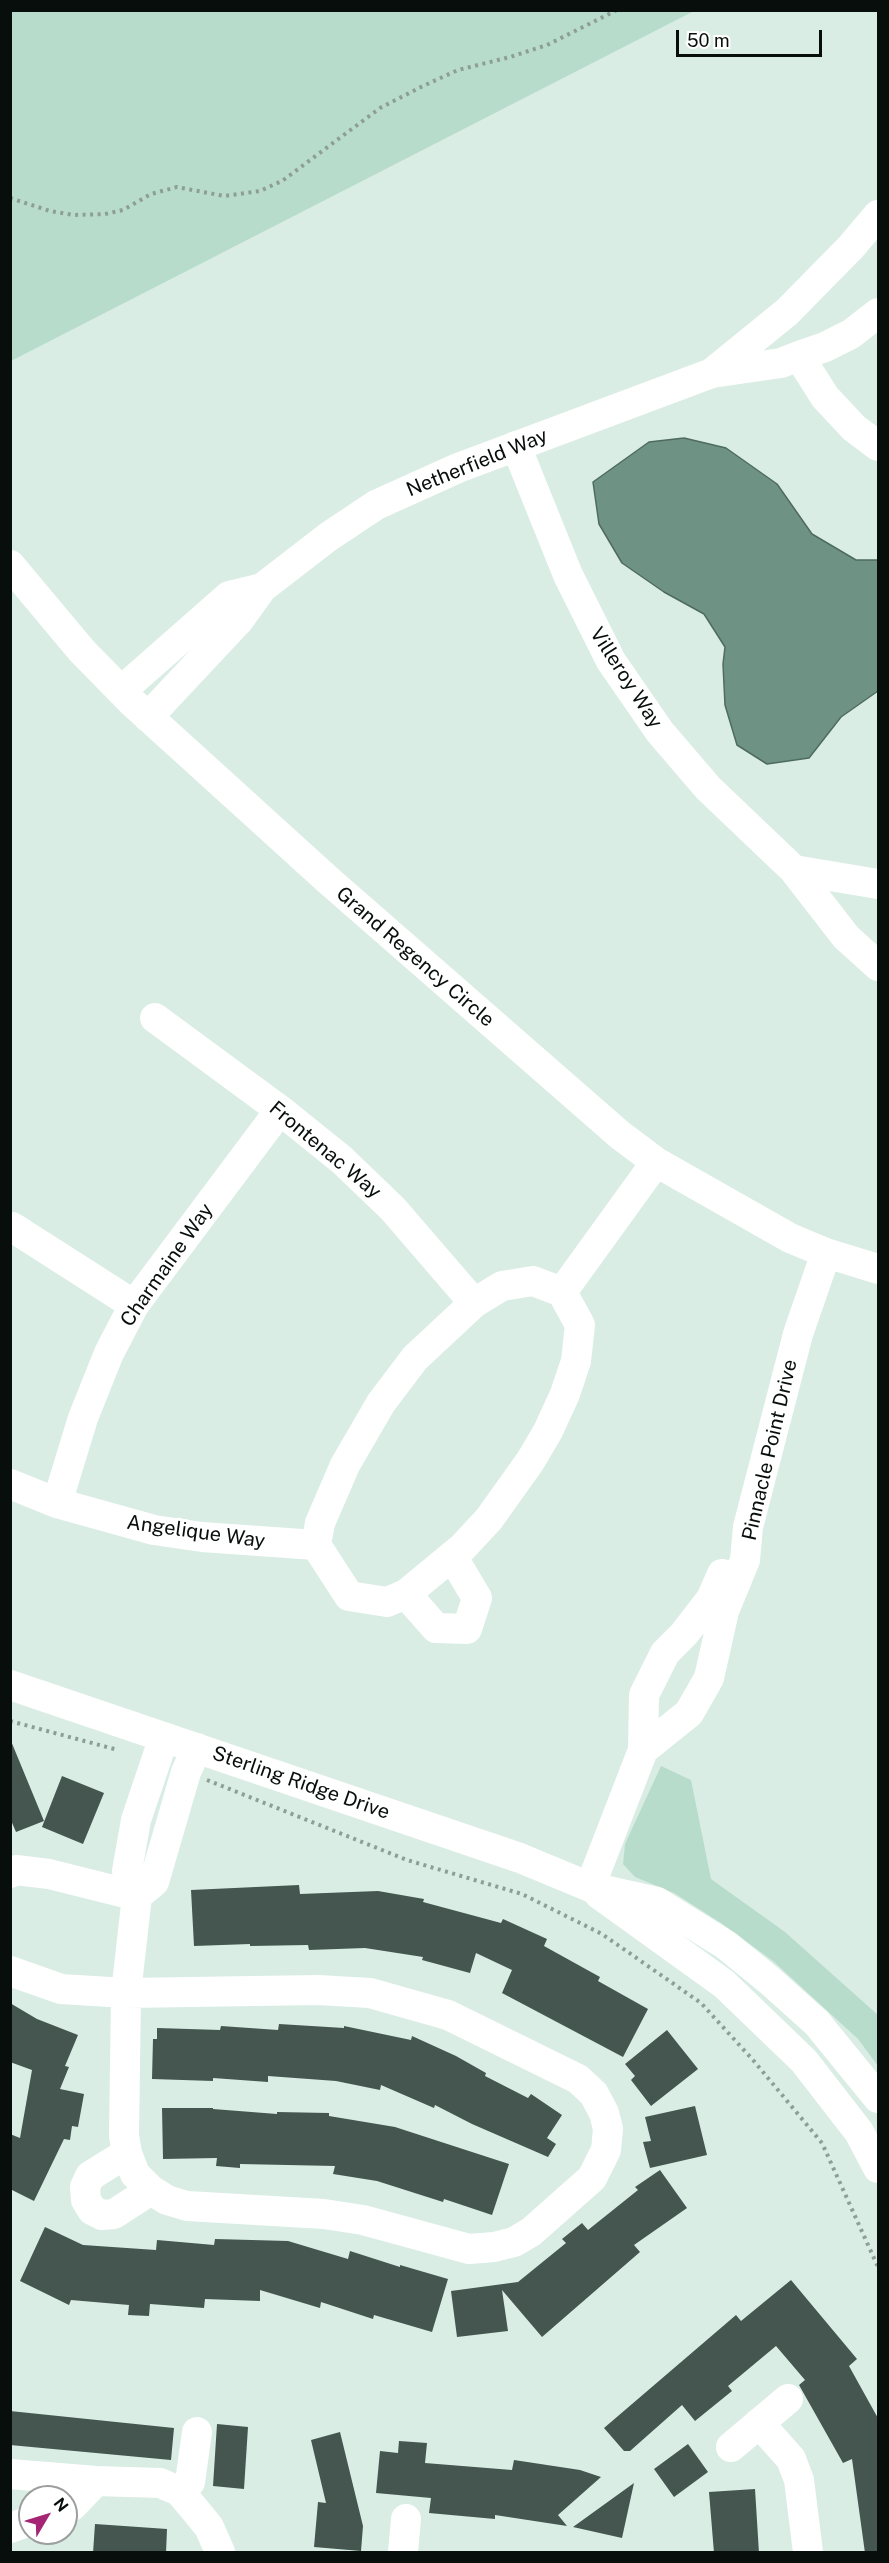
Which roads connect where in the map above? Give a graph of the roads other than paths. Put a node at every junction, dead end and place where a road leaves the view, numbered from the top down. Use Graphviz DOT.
graph roads {
  1 [pos="879,215"];
  2 [pos="879,313"];
  3 [pos="800,356"];
  4 [pos="712,373"];
  5 [pos="516,446"];
  6 [pos="879,446"];
  7 [pos="10,565"];
  8 [pos="262,588"];
  9 [pos="121,691"];
  10 [pos="148,717"];
  11 [pos="794,870"];
  12 [pos="879,884"];
  13 [pos="879,966"];
  14 [pos="155,1018"];
  15 [pos="280,1110"];
  16 [pos="656,1162"];
  17 [pos="12,1227"];
  18 [pos="826,1253"];
  19 [pos="879,1269"];
  20 [pos="562,1292"];
  21 [pos="474,1303"];
  22 [pos="134,1305"];
  23 [pos="10,1484"];
  24 [pos="57,1503"];
  25 [pos="748,1527"];
  26 [pos="316,1545"];
  27 [pos="452,1556"];
  28 [pos="406,1594"];
  29 [pos="684,1634"];
  30 [pos="714,1646"];
  31 [pos="10,1684"];
  32 [pos="160,1749"];
  33 [pos="643,1750"];
  34 [pos="191,1760"];
  35 [pos="10,1873"];
  36 [pos="590,1887"];
  37 [pos="137,1896"];
  38 [pos="10,1971"];
  39 [pos="126,1993"];
  40 [pos="879,2098"];
  41 [pos="879,2168"];
  42 [pos="788,2399"];
  43 [pos="759,2423"];
  44 [pos="197,2432"];
  45 [pos="731,2447"];
  46 [pos="10,2474"];
  47 [pos="96,2481"];
  48 [pos="179,2492"];
  49 [pos="78,2500"];
  50 [pos="406,2519"];
  51 [pos="220,2553"];
  52 [pos="403,2553"];
  53 [pos="808,2553"];
  1 -- 4 [label="street, Netherfield Way"];
  2 -- 3 [label="street, Netherfield Way"];
  3 -- 4 [label="street, Netherfield Way"];
  3 -- 6 [label="street"];
  4 -- 5 [label="street, Netherfield Way"];
  5 -- 8 [label="street, Netherfield Way"];
  5 -- 11 [label="street, Villeroy Way"];
  7 -- 9 [label="street, Grand Regency Circle"];
  8 -- 9 [label="street, Netherfield Way"];
  8 -- 10 [label="street, Netherfield Way"];
  9 -- 10 [label="street, Grand Regency Circle"];
  10 -- 16 [label="street, Grand Regency Circle"];
  11 -- 12 [label="street"];
  11 -- 13 [label="street, Villeroy Way"];
  14 -- 15 [label="street, Frontenac Way"];
  15 -- 21 [label="street, Frontenac Way"];
  15 -- 22 [label="street, Charmaine Way"];
  16 -- 18 [label="street, Grand Regency Circle"];
  16 -- 20 [label="street"];
  17 -- 22 [label="street"];
  18 -- 19 [label="street, Grand Regency Circle"];
  18 -- 25 [label="street, Pinnacle Point Drive"];
  20 -- 21 [label="street"];
  20 -- 27 [label="street"];
  21 -- 26 [label="street"];
  22 -- 24 [label="street, Charmaine Way"];
  23 -- 24 [label="street, Angelique Way"];
  24 -- 26 [label="street, Angelique Way"];
  25 -- 29 [label="street"];
  25 -- 30 [label="street, Pinnacle Point Drive"];
  26 -- 28 [label="street"];
  27 -- 28 [label="street"];
  27 -- 28 [label="street"];
  29 -- 30 [label="street"];
  29 -- 33 [label="street"];
  30 -- 33 [label="street, Pinnacle Point Drive"];
  31 -- 32 [label="street, Sterling Ridge Drive"];
  32 -- 34 [label="street, Sterling Ridge Drive"];
  32 -- 37 [label="street"];
  33 -- 36 [label="street"];
  34 -- 36 [label="street, Sterling Ridge Drive"];
  34 -- 37 [label="street"];
  35 -- 37 [label="street"];
  36 -- 40 [label="street, Sterling Ridge Drive"];
  36 -- 41 [label="street, Sterling Ridge Drive"];
  37 -- 39 [label="street"];
  38 -- 39 [label="street"];
  39 -- 39 [label="street"];
  42 -- 43 [label="street"];
  43 -- 45 [label="street"];
  43 -- 53 [label="street"];
  44 -- 48 [label="street"];
  46 -- 47 [label="street"];
  47 -- 48 [label="street"];
  47 -- 49 [label="street"];
  48 -- 51 [label="street"];
  50 -- 52 [label="street"];
}
